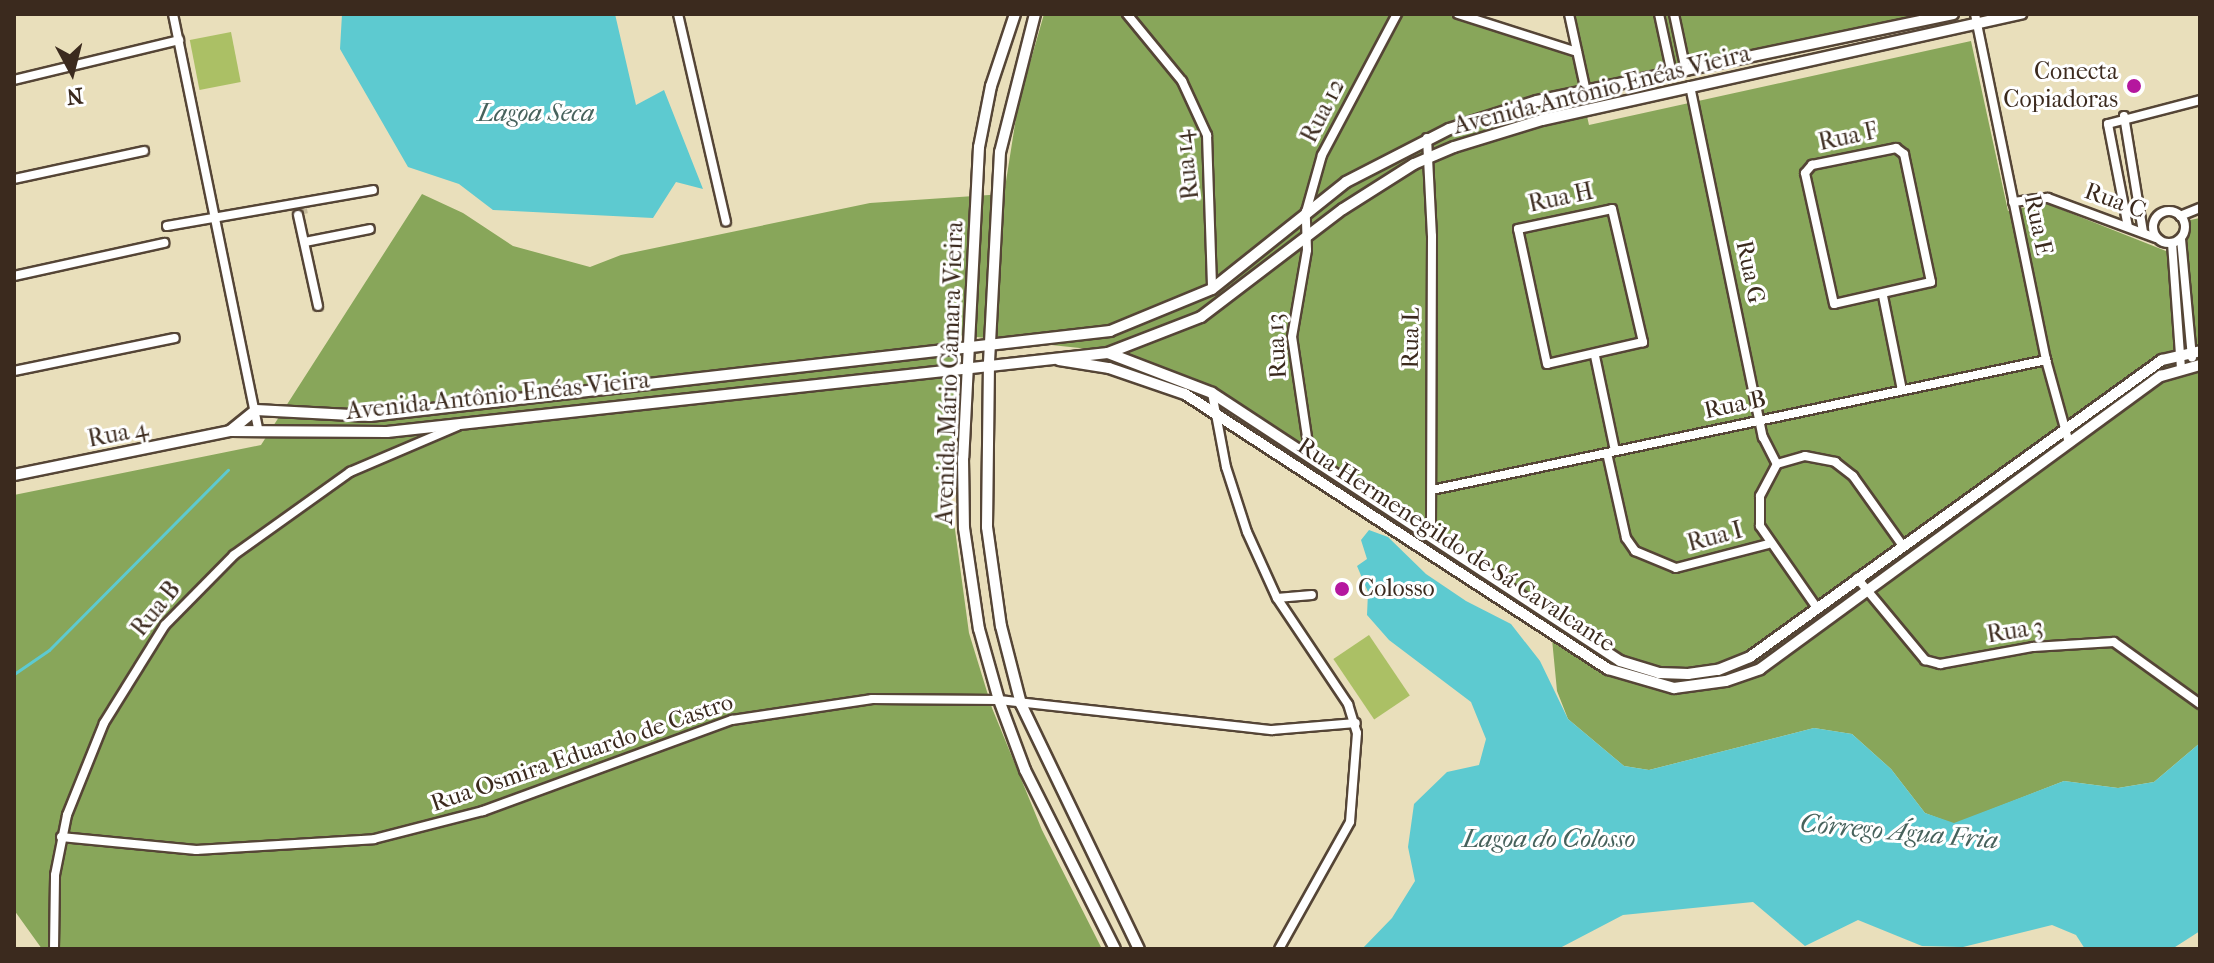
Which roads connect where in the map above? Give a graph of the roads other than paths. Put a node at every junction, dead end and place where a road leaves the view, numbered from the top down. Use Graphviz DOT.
graph roads {
  1 [pos="173,14"];
  2 [pos="678,14"];
  3 [pos="1015,14"];
  4 [pos="1035,14"];
  5 [pos="1127,14"];
  6 [pos="1397,14"];
  7 [pos="1458,14"];
  8 [pos="1569,14"];
  9 [pos="1659,14"];
  10 [pos="1674,14"];
  11 [pos="1953,14"];
  12 [pos="2021,14"];
  13 [pos="1976,19"];
  14 [pos="179,40"];
  15 [pos="1577,52"];
  16 [pos="1686,71"];
  17 [pos="1672,74"];
  18 [pos="14,80"];
  19 [pos="1690,86"];
  20 [pos="1586,92"];
  21 [pos="2200,100"];
  22 [pos="2124,116"];
  23 [pos="1427,138"];
  24 [pos="144,151"];
  25 [pos="1429,157"];
  26 [pos="14,179"];
  27 [pos="373,190"];
  28 [pos="2013,202"];
  29 [pos="2200,208"];
  30 [pos="300,211"];
  31 [pos="1306,212"];
  32 [pos="2139,212"];
  33 [pos="2158,216"];
  34 [pos="2180,216"];
  35 [pos="215,217"];
  36 [pos="726,222"];
  37 [pos="167,226"];
  38 [pos="2128,227"];
  39 [pos="370,229"];
  40 [pos="2143,232"];
  41 [pos="1307,233"];
  42 [pos="2156,238"];
  43 [pos="2176,241"];
  44 [pos="305,242"];
  45 [pos="164,243"];
  46 [pos="14,276"];
  47 [pos="1212,289"];
  48 [pos="1883,296"];
  49 [pos="318,306"];
  50 [pos="175,338"];
  51 [pos="990,342"];
  52 [pos="969,347"];
  53 [pos="2196,351"];
  54 [pos="1108,353"];
  55 [pos="2179,354"];
  56 [pos="1595,356"];
  57 [pos="1042,358"];
  58 [pos="2046,360"];
  59 [pos="989,363"];
  60 [pos="2196,365"];
  61 [pos="968,366"];
  62 [pos="2181,368"];
  63 [pos="14,371"];
  64 [pos="1902,390"];
  65 [pos="1212,393"];
  66 [pos="1212,408"];
  67 [pos="256,410"];
  68 [pos="1760,420"];
  69 [pos="462,424"];
  70 [pos="258,429"];
  71 [pos="230,431"];
  72 [pos="2062,432"];
  73 [pos="2069,443"];
  74 [pos="1611,452"];
  75 [pos="1310,457"];
  76 [pos="1777,464"];
  77 [pos="14,475"];
  78 [pos="1432,490"];
  79 [pos="1431,537"];
  80 [pos="1768,544"];
  81 [pos="1903,546"];
  82 [pos="1857,578"];
  83 [pos="1867,592"];
  84 [pos="1312,595"];
  85 [pos="1277,598"];
  86 [pos="1817,608"];
  87 [pos="999,700"];
  88 [pos="1021,704"];
  89 [pos="2200,704"];
  90 [pos="1356,723"];
  91 [pos="61,837"];
  92 [pos="54,949"];
  93 [pos="1115,949"];
  94 [pos="1139,949"];
  95 [pos="1279,949"];
  1 -- 14 [label="street"];
  2 -- 36 [label="street"];
  3 -- 52 [label="street, Avenida Mário Câmara Vieira"];
  4 -- 51 [label="street, Avenida Mário Câmara Vieira"];
  5 -- 47 [label="street, Rua 14"];
  6 -- 31 [label="street, Rua 12"];
  7 -- 15 [label="street"];
  8 -- 15 [label="street"];
  9 -- 17 [label="street"];
  10 -- 16 [label="street"];
  11 -- 16 [label="street, Avenida Antônio Enéas Vieira"];
  12 -- 13 [label="street, Avenida Antônio Enéas Vieira"];
  13 -- 19 [label="street, Avenida Antônio Enéas Vieira"];
  13 -- 28 [label="street, Rua E"];
  14 -- 18 [label="street"];
  14 -- 35 [label="street"];
  15 -- 20 [label="street"];
  16 -- 17 [label="street, Avenida Antônio Enéas Vieira"];
  17 -- 20 [label="street, Avenida Antônio Enéas Vieira"];
  19 -- 25 [label="street, Avenida Antônio Enéas Vieira"];
  19 -- 68 [label="street, Rua G"];
  20 -- 23 [label="street, Avenida Antônio Enéas Vieira"];
  21 -- 22 [label="street"];
  22 -- 32 [label="street"];
  22 -- 38 [label="street"];
  23 -- 25 [label="street, Rua L"];
  23 -- 31 [label="street, Avenida Antônio Enéas Vieira"];
  24 -- 26 [label="street"];
  25 -- 41 [label="street, Avenida Antônio Enéas Vieira"];
  25 -- 78 [label="street, Rua L"];
  27 -- 30 [label="street"];
  28 -- 38 [label="street, Rua C"];
  28 -- 58 [label="street, Rua E"];
  29 -- 34 [label="street"];
  30 -- 35 [label="street"];
  30 -- 44 [label="street"];
  31 -- 41 [label="street, Rua 12"];
  31 -- 47 [label="street, Avenida Antônio Enéas Vieira"];
  32 -- 33 [label="street"];
  32 -- 40 [label="street"];
  33 -- 34 [label="street"];
  33 -- 42 [label="street"];
  34 -- 43 [label="street"];
  35 -- 37 [label="street"];
  35 -- 67 [label="street"];
  38 -- 40 [label="street, Rua C"];
  39 -- 44 [label="street"];
  40 -- 42 [label="street, Rua C"];
  41 -- 54 [label="street, Avenida Antônio Enéas Vieira"];
  41 -- 75 [label="street, Rua 13"];
  42 -- 43 [label="street"];
  43 -- 53 [label="street"];
  43 -- 55 [label="street"];
  44 -- 49 [label="street"];
  45 -- 46 [label="street"];
  47 -- 51 [label="street, Avenida Antônio Enéas Vieira"];
  48 -- 48 [label="street, Rua F"];
  48 -- 64 [label="street"];
  50 -- 63 [label="street"];
  51 -- 52 [label="street, Avenida Antônio Enéas Vieira"];
  51 -- 59 [label="street, Avenida Mário Câmara Vieira"];
  52 -- 61 [label="street, Avenida Mário Câmara Vieira"];
  52 -- 67 [label="street, Avenida Antônio Enéas Vieira"];
  53 -- 55 [label="street, Rua Hermenegildo de Sá Cavalcante"];
  53 -- 60 [label="street"];
  54 -- 57 [label="street, Avenida Antônio Enéas Vieira"];
  54 -- 65 [label="street, Rua Hermenegildo de Sá Cavalcante"];
  55 -- 62 [label="street"];
  55 -- 72 [label="street, Rua Hermenegildo de Sá Cavalcante"];
  56 -- 56 [label="street, Rua H"];
  56 -- 74 [label="street"];
  57 -- 59 [label="street, Avenida Antônio Enéas Vieira"];
  57 -- 66 [label="street, Rua Hermenegildo de Sá Cavalcante"];
  58 -- 64 [label="street, Rua B"];
  58 -- 72 [label="street, Rua E"];
  59 -- 61 [label="street, Avenida Antônio Enéas Vieira"];
  59 -- 88 [label="street, Avenida Mário Câmara Vieira"];
  60 -- 62 [label="street, Rua Hermenegildo de Sá Cavalcante"];
  61 -- 69 [label="street, Avenida Antônio Enéas Vieira"];
  61 -- 87 [label="street, Avenida Mário Câmara Vieira"];
  62 -- 73 [label="street, Rua Hermenegildo de Sá Cavalcante"];
  64 -- 68 [label="street, Rua B"];
  65 -- 66 [label="street"];
  65 -- 75 [label="street, Rua Hermenegildo de Sá Cavalcante"];
  66 -- 83 [label="street, Rua Hermenegildo de Sá Cavalcante"];
  66 -- 85 [label="street"];
  67 -- 70 [label="street"];
  67 -- 71 [label="street"];
  68 -- 74 [label="street, Rua B"];
  68 -- 76 [label="street, Rua G"];
  69 -- 70 [label="street, Avenida Antônio Enéas Vieira"];
  69 -- 91 [label="street, Rua B"];
  70 -- 71 [label="street, Avenida Antônio Enéas Vieira"];
  71 -- 77 [label="street, Rua 4"];
  72 -- 73 [label="street, Rua E"];
  72 -- 81 [label="street, Rua Hermenegildo de Sá Cavalcante"];
  73 -- 83 [label="street, Rua Hermenegildo de Sá Cavalcante"];
  74 -- 78 [label="street, Rua B"];
  74 -- 80 [label="street, Rua I"];
  75 -- 79 [label="street, Rua Hermenegildo de Sá Cavalcante"];
  76 -- 80 [label="street"];
  76 -- 81 [label="street"];
  78 -- 79 [label="street, Rua L"];
  79 -- 86 [label="street, Rua Hermenegildo de Sá Cavalcante"];
  80 -- 86 [label="street"];
  81 -- 82 [label="street, Rua Hermenegildo de Sá Cavalcante"];
  82 -- 83 [label="street, Rua 3"];
  82 -- 86 [label="street, Rua Hermenegildo de Sá Cavalcante"];
  83 -- 89 [label="street, Rua 3"];
  84 -- 85 [label="street"];
  85 -- 90 [label="street"];
  87 -- 88 [label="street, Rua Osmira Eduardo de Castro"];
  87 -- 91 [label="street, Rua Osmira Eduardo de Castro"];
  87 -- 93 [label="street, Avenida Mário Câmara Vieira"];
  88 -- 90 [label="street, Rua Osmira Eduardo de Castro"];
  88 -- 94 [label="street, Avenida Mário Câmara Vieira"];
  90 -- 95 [label="street"];
  91 -- 92 [label="street, Rua B"];
}
